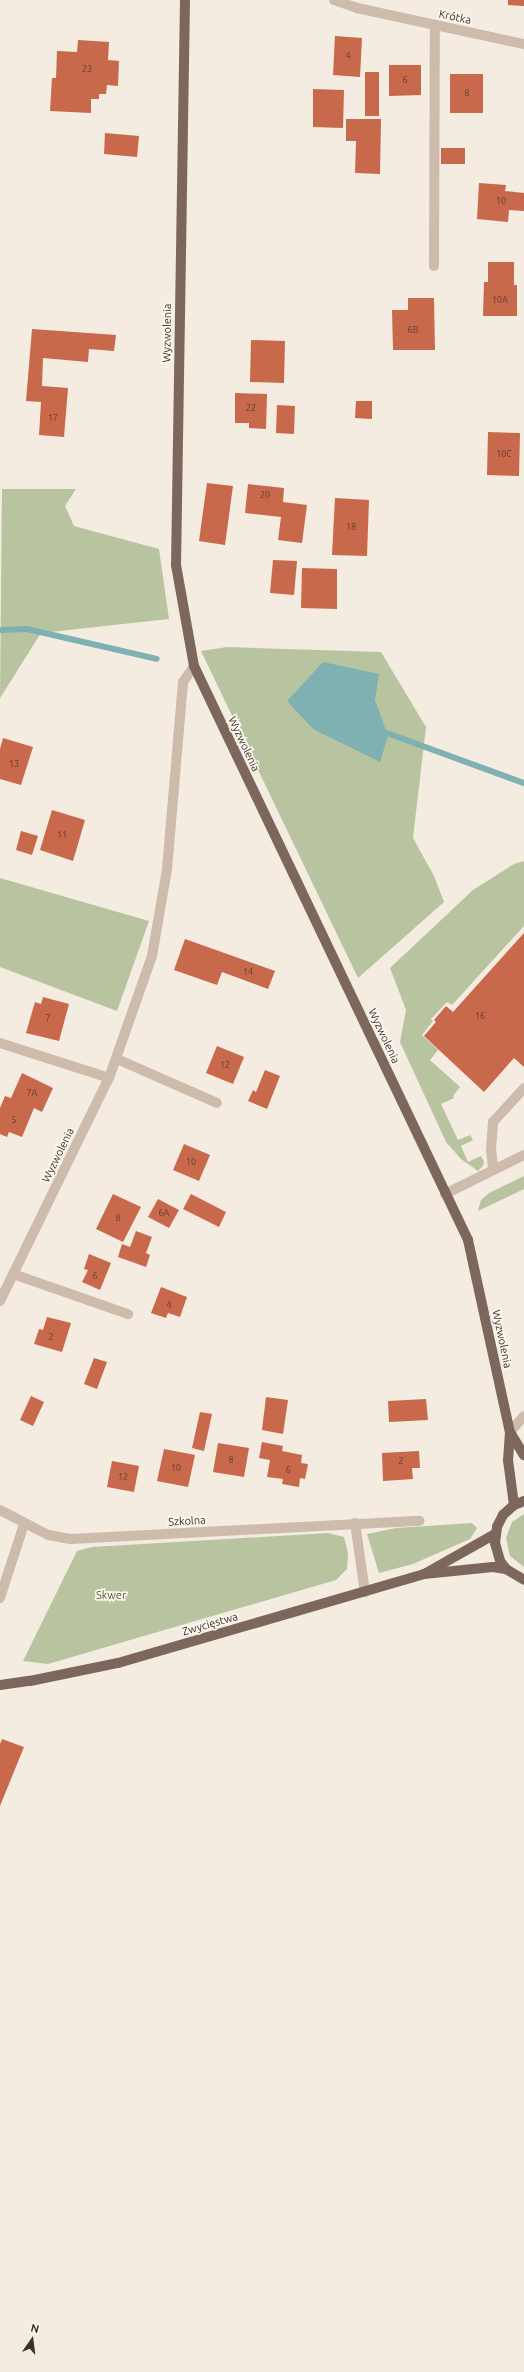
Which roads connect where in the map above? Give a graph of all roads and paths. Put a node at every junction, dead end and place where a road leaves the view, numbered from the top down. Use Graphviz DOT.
graph roads {
  1 [pos="185,0"];
  2 [pos="334,0"];
  3 [pos="435,25"];
  4 [pos="524,44"];
  5 [pos="434,266"];
  6 [pos="194,666"];
  7 [pos="0,1043"];
  8 [pos="117,1059"];
  9 [pos="109,1078"];
  10 [pos="524,1088"];
  11 [pos="217,1103"];
  12 [pos="524,1155"];
  13 [pos="493,1168"];
  14 [pos="445,1194"];
  15 [pos="13,1274"];
  16 [pos="0,1301"];
  17 [pos="128,1314"];
  18 [pos="524,1416"];
  19 [pos="510,1432"];
  20 [pos="524,1455"];
  21 [pos="524,1501"];
  22 [pos="514,1505"];
  23 [pos="0,1510"];
  24 [pos="420,1521"];
  25 [pos="24,1524"];
  26 [pos="355,1524"];
  27 [pos="495,1534"];
  28 [pos="506,1569"];
  29 [pos="424,1574"];
  30 [pos="524,1580"];
  31 [pos="365,1592"];
  32 [pos="0,1598"];
  33 [pos="0,1685"];
  1 -- 6 [label="main road, Wyzwolenia"];
  2 -- 3 [label="street, Krótka"];
  3 -- 4 [label="street, Krótka"];
  3 -- 5 [label="street"];
  6 -- 8 [label="street, Wyzwolenia"];
  6 -- 14 [label="main road, Wyzwolenia"];
  7 -- 9 [label="street"];
  8 -- 9 [label="street, Wyzwolenia"];
  8 -- 11 [label="street"];
  9 -- 15 [label="street, Wyzwolenia"];
  10 -- 13 [label="street"];
  12 -- 13 [label="street"];
  13 -- 14 [label="street"];
  14 -- 19 [label="main road, Wyzwolenia"];
  15 -- 16 [label="street, Wyzwolenia"];
  15 -- 17 [label="street"];
  18 -- 19 [label="street"];
  19 -- 20 [label="main road, Wyzwolenia"];
  19 -- 22 [label="main road, Wyzwolenia"];
  21 -- 22 [label="main road"];
  22 -- 27 [label="main road"];
  23 -- 25 [label="street"];
  24 -- 26 [label="street, Szkolna"];
  25 -- 26 [label="street, Szkolna"];
  25 -- 32 [label="street"];
  26 -- 31 [label="street"];
  27 -- 28 [label="main road"];
  27 -- 29 [label="main road, Zwycięstwa"];
  28 -- 29 [label="main road, Zwycięstwa"];
  28 -- 30 [label="main road"];
  29 -- 31 [label="main road, Zwycięstwa"];
  31 -- 33 [label="main road, Zwycięstwa"];
}
